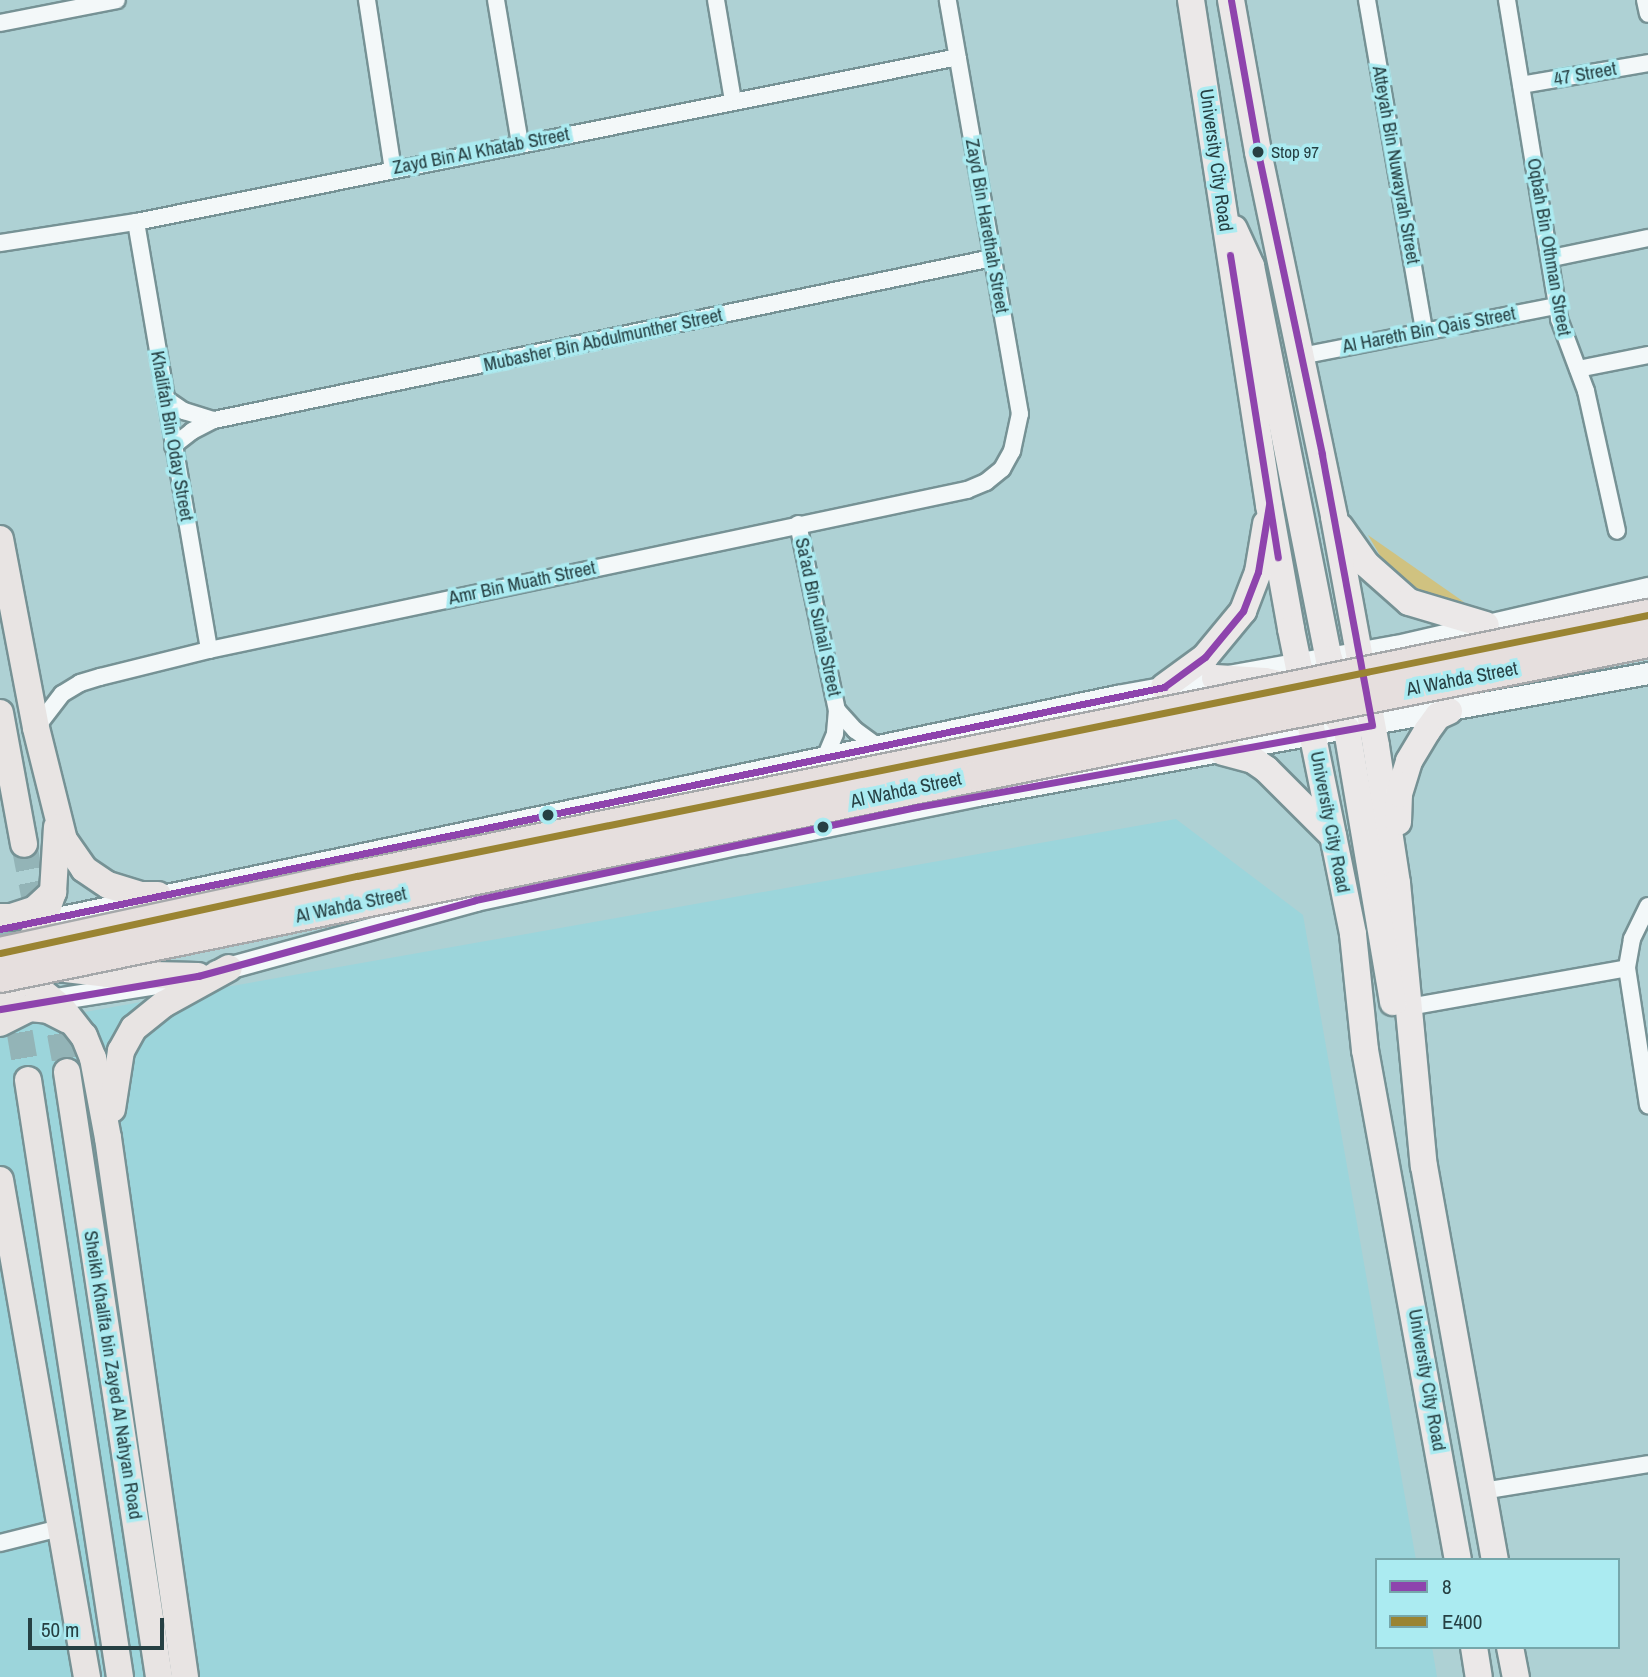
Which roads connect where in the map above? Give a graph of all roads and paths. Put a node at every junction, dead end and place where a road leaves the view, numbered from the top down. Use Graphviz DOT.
graph roads {
  1 [pos="117,0"];
  2 [pos="368,0"];
  3 [pos="496,0"];
  4 [pos="716,0"];
  5 [pos="948,0"];
  6 [pos="1191,0"];
  7 [pos="1231,0"];
  8 [pos="1367,0"];
  9 [pos="1507,0"];
  10 [pos="1645,0"];
  11 [pos="1648,14"];
  12 [pos="0,23"];
  13 [pos="958,57"];
  14 [pos="1648,63"];
  15 [pos="1521,85"];
  16 [pos="733,101"];
  17 [pos="520,143"];
  18 [pos="393,169"];
  19 [pos="1223,213"];
  20 [pos="136,222"];
  21 [pos="1648,238"];
  22 [pos="1,244"];
  23 [pos="992,258"];
  24 [pos="1552,258"];
  25 [pos="1557,306"];
  26 [pos="1424,331"];
  27 [pos="1648,355"];
  28 [pos="1301,356"];
  29 [pos="1578,369"];
  30 [pos="166,399"];
  31 [pos="214,420"];
  32 [pos="173,446"];
  33 [pos="1012,450"];
  34 [pos="1269,505"];
  35 [pos="1334,517"];
  36 [pos="798,524"];
  37 [pos="1617,531"];
  38 [pos="0,539"];
  39 [pos="1648,588"];
  40 [pos="1648,615"];
  41 [pos="1486,625"];
  42 [pos="1648,642"];
  43 [pos="209,650"];
  44 [pos="1359,653"];
  45 [pos="1329,659"];
  46 [pos="1648,673"];
  47 [pos="1301,677"];
  48 [pos="1215,678"];
  49 [pos="1164,687"];
  50 [pos="837,710"];
  51 [pos="1448,711"];
  52 [pos="0,713"];
  53 [pos="1360,727"];
  54 [pos="36,729"];
  55 [pos="1313,736"];
  56 [pos="877,746"];
  57 [pos="1223,752"];
  58 [pos="825,757"];
  59 [pos="56,818"];
  60 [pos="1333,836"];
  61 [pos="24,845"];
  62 [pos="1397,883"];
  63 [pos="53,892"];
  64 [pos="158,895"];
  65 [pos="1648,906"];
  66 [pos="0,917"];
  67 [pos="43,921"];
  68 [pos="0,929"];
  69 [pos="0,939"];
  70 [pos="12,966"];
  71 [pos="229,968"];
  72 [pos="1627,968"];
  73 [pos="198,976"];
  74 [pos="53,999"];
  75 [pos="1409,1007"];
  76 [pos="0,1008"];
  77 [pos="0,1023"];
  78 [pos="73,1023"];
  79 [pos="1413,1056"];
  80 [pos="68,1072"];
  81 [pos="28,1080"];
  82 [pos="1648,1105"];
  83 [pos="108,1138"];
  84 [pos="0,1180"];
  85 [pos="1648,1464"];
  86 [pos="1482,1491"];
  87 [pos="60,1528"];
  88 [pos="164,1542"];
  89 [pos="0,1543"];
  90 [pos="1458,1558"];
  91 [pos="1494,1558"];
  92 [pos="1474,1649"];
  93 [pos="1510,1649"];
  94 [pos="86,1676"];
  95 [pos="120,1677"];
  96 [pos="159,1677"];
  97 [pos="185,1677"];
  98 [pos="198,1677"];
  99 [pos="1479,1677"];
  100 [pos="1516,1677"];
  1 -- 12 [label="street"];
  2 -- 18 [label="street"];
  3 -- 17 [label="street"];
  4 -- 16 [label="street"];
  5 -- 13 [label="street, Zayd Bin Harethah Street"];
  6 -- 19 [label="main road, University City Road"];
  7 -- 28 [label="main road, University City Road"];
  8 -- 26 [label="street, Atteyah Bin Nuwayrah Street"];
  9 -- 15 [label="street, Oqbah Bin Othman Street"];
  10 -- 11 [label="street"];
  13 -- 16 [label="street, Zayd Bin Al Khatab Street"];
  13 -- 23 [label="street, Zayd Bin Harethah Street"];
  14 -- 15 [label="street, 47 Street"];
  15 -- 24 [label="street, Oqbah Bin Othman Street"];
  16 -- 17 [label="street, Zayd Bin Al Khatab Street"];
  17 -- 18 [label="street, Zayd Bin Al Khatab Street"];
  18 -- 20 [label="street, Zayd Bin Al Khatab Street"];
  19 -- 34 [label="main road, University City Road"];
  19 -- 45 [label="main road"];
  20 -- 22 [label="street, Zayd Bin Al Khatab Street"];
  20 -- 30 [label="street, Khalifah Bin Oday Street"];
  21 -- 24 [label="street"];
  23 -- 31 [label="street, Mubasher Bin Abdulmunther Street"];
  23 -- 33 [label="street, Zayd Bin Harethah Street"];
  24 -- 25 [label="street, Oqbah Bin Othman Street"];
  25 -- 26 [label="street, Al Hareth Bin Qais Street"];
  25 -- 29 [label="street, Oqbah Bin Othman Street"];
  26 -- 28 [label="street, Al Hareth Bin Qais Street"];
  27 -- 29 [label="street"];
  28 -- 35 [label="main road, University City Road"];
  29 -- 37 [label="street, Oqbah Bin Othman Street"];
  30 -- 31 [label="street"];
  30 -- 32 [label="street, Khalifah Bin Oday Street"];
  31 -- 32 [label="street, Mubasher Bin Abdulmunther Street"];
  32 -- 43 [label="street, Khalifah Bin Oday Street"];
  33 -- 36 [label="street, Amr Bin Muath Street"];
  34 -- 47 [label="main road, University City Road"];
  34 -- 49 [label="main road"];
  35 -- 41 [label="main road"];
  35 -- 44 [label="main road, University City Road"];
  36 -- 43 [label="street, Amr Bin Muath Street"];
  36 -- 50 [label="street, Sa'ad Bin Suhail Street"];
  38 -- 54 [label="highway"];
  39 -- 41 [label="street"];
  40 -- 70 [label="highway, Al Wahda Street, bridge"];
  41 -- 44 [label="street"];
  42 -- 70 [label="highway, Al Wahda Street, bridge"];
  43 -- 54 [label="street, Amr Bin Muath Street"];
  44 -- 45 [label="street"];
  44 -- 53 [label="main road, University City Road"];
  45 -- 47 [label="street"];
  45 -- 53 [label="main road"];
  46 -- 51 [label="street"];
  47 -- 48 [label="main road"];
  47 -- 53 [label="main road"];
  47 -- 55 [label="main road, University City Road"];
  48 -- 49 [label="street"];
  49 -- 56 [label="street"];
  50 -- 56 [label="street, Sa'ad Bin Suhail Street"];
  50 -- 58 [label="street, Sa'ad Bin Suhail Street"];
  51 -- 53 [label="street"];
  51 -- 62 [label="main road"];
  52 -- 61 [label="highway"];
  53 -- 55 [label="street"];
  53 -- 62 [label="main road, University City Road"];
  53 -- 79 [label="main road"];
  54 -- 59 [label="highway"];
  55 -- 57 [label="street"];
  55 -- 60 [label="main road, University City Road"];
  56 -- 58 [label="street"];
  57 -- 60 [label="main road"];
  57 -- 71 [label="street"];
  58 -- 64 [label="street"];
  59 -- 63 [label="highway"];
  59 -- 64 [label="highway"];
  60 -- 90 [label="main road, University City Road"];
  62 -- 75 [label="main road, University City Road"];
  63 -- 66 [label="highway"];
  63 -- 67 [label="highway"];
  64 -- 67 [label="street"];
  64 -- 70 [label="highway"];
  65 -- 72 [label="street"];
  67 -- 68 [label="street"];
  67 -- 70 [label="highway"];
  69 -- 70 [label="highway"];
  70 -- 73 [label="highway"];
  70 -- 74 [label="highway"];
  70 -- 76 [label="highway"];
  71 -- 73 [label="street"];
  71 -- 83 [label="highway"];
  72 -- 75 [label="street"];
  72 -- 82 [label="street"];
  73 -- 74 [label="street"];
  74 -- 76 [label="street"];
  74 -- 78 [label="highway"];
  75 -- 79 [label="main road, University City Road"];
  77 -- 78 [label="highway"];
  78 -- 83 [label="highway"];
  79 -- 86 [label="main road, University City Road"];
  80 -- 96 [label="highway, Sheikh Khalifa bin Zayed Al Nahyan Road"];
  81 -- 95 [label="highway, Sheikh Khalifa bin Zayed Al Nahyan Road"];
  83 -- 88 [label="highway"];
  84 -- 87 [label="highway"];
  85 -- 86 [label="street"];
  86 -- 91 [label="main road, University City Road"];
  87 -- 89 [label="street"];
  87 -- 94 [label="highway"];
  88 -- 97 [label="highway"];
  88 -- 98 [label="street"];
  92 -- 99 [label="main road"];
  93 -- 100 [label="main road"];
}
